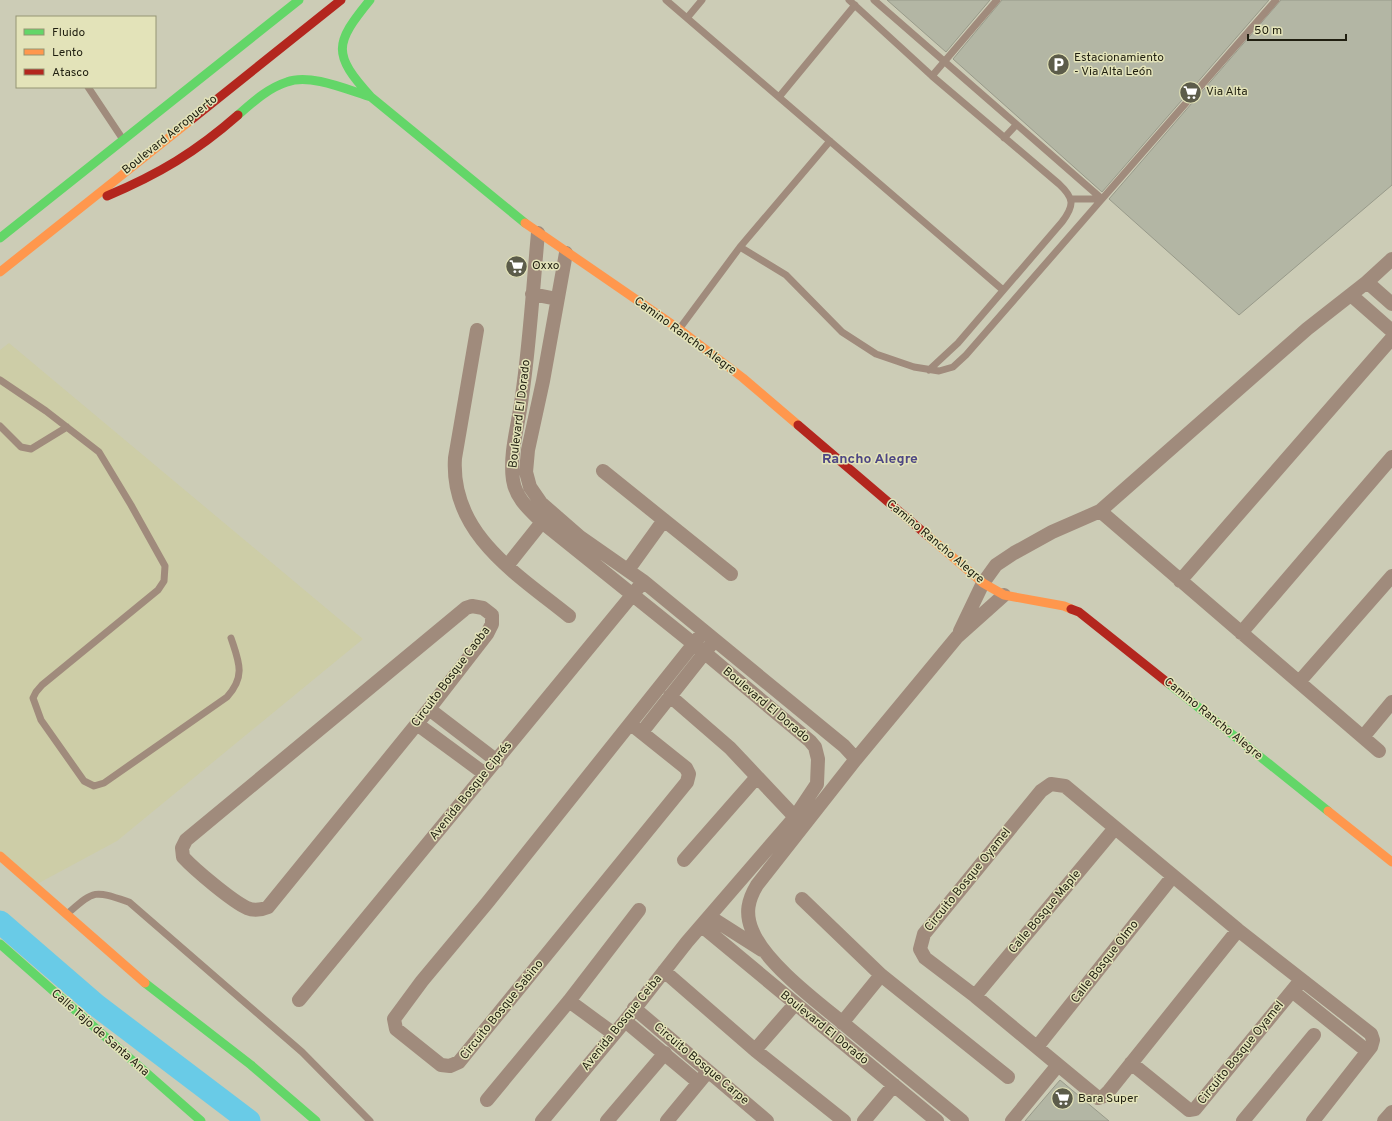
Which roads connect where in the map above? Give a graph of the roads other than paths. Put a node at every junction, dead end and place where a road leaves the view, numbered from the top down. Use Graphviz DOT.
graph roads {
  1 [pos="299,0"];
  2 [pos="341,0"];
  3 [pos="370,0"];
  4 [pos="666,0"];
  5 [pos="702,0"];
  6 [pos="849,0"];
  7 [pos="874,0"];
  8 [pos="997,0"];
  9 [pos="1276,0"];
  10 [pos="855,5"];
  11 [pos="687,18"];
  12 [pos="944,62"];
  13 [pos="932,76"];
  14 [pos="89,88"];
  15 [pos="779,97"];
  16 [pos="370,98"];
  17 [pos="1016,125"];
  18 [pos="1004,138"];
  19 [pos="123,140"];
  20 [pos="830,141"];
  21 [pos="1071,199"];
  22 [pos="1102,199"];
  23 [pos="80,207"];
  24 [pos="538,233"];
  25 [pos="0,238"];
  26 [pos="740,247"];
  27 [pos="566,253"];
  28 [pos="1392,260"];
  29 [pos="0,272"];
  30 [pos="1367,282"];
  31 [pos="1003,290"];
  32 [pos="532,294"];
  33 [pos="1351,295"];
  34 [pos="557,299"];
  35 [pos="1392,304"];
  36 [pos="679,329"];
  37 [pos="478,330"];
  38 [pos="1392,331"];
  39 [pos="1392,338"];
  40 [pos="928,370"];
  41 [pos="524,378"];
  42 [pos="0,380"];
  43 [pos="543,382"];
  44 [pos="0,426"];
  45 [pos="67,427"];
  46 [pos="1392,457"];
  47 [pos="603,471"];
  48 [pos="1100,511"];
  49 [pos="664,520"];
  50 [pos="542,522"];
  51 [pos="507,566"];
  52 [pos="628,570"];
  53 [pos="731,574"];
  54 [pos="1392,576"];
  55 [pos="1180,580"];
  56 [pos="643,581"];
  57 [pos="983,583"];
  58 [pos="633,595"];
  59 [pos="1004,595"];
  60 [pos="569,616"];
  61 [pos="704,631"];
  62 [pos="1241,633"];
  63 [pos="957,637"];
  64 [pos="232,638"];
  65 [pos="715,639"];
  66 [pos="699,649"];
  67 [pos="1299,682"];
  68 [pos="670,696"];
  69 [pos="1392,702"];
  70 [pos="429,709"];
  71 [pos="417,724"];
  72 [pos="637,728"];
  73 [pos="1363,737"];
  74 [pos="1379,751"];
  75 [pos="856,759"];
  76 [pos="496,761"];
  77 [pos="485,774"];
  78 [pos="756,778"];
  79 [pos="795,817"];
  80 [pos="1115,828"];
  81 [pos="0,856"];
  82 [pos="684,860"];
  83 [pos="1392,861"];
  84 [pos="1173,876"];
  85 [pos="802,899"];
  86 [pos="639,910"];
  87 [pos="67,914"];
  88 [pos="706,922"];
  89 [pos="1238,930"];
  90 [pos="0,944"];
  91 [pos="766,952"];
  92 [pos="664,971"];
  93 [pos="881,975"];
  94 [pos="1301,980"];
  95 [pos="1292,991"];
  96 [pos="975,996"];
  97 [pos="299,1000"];
  98 [pos="569,1001"];
  99 [pos="795,1004"];
  100 [pos="634,1008"];
  101 [pos="625,1021"];
  102 [pos="842,1023"];
  103 [pos="614,1034"];
  104 [pos="1314,1035"];
  105 [pos="1037,1047"];
  106 [pos="755,1050"];
  107 [pos="1368,1051"];
  108 [pos="665,1053"];
  109 [pos="1131,1063"];
  110 [pos="1058,1065"];
  111 [pos="710,1071"];
  112 [pos="1008,1077"];
  113 [pos="698,1082"];
  114 [pos="894,1085"];
  115 [pos="487,1100"];
  116 [pos="1392,1112"];
  117 [pos="201,1121"];
  118 [pos="316,1121"];
  119 [pos="370,1121"];
  120 [pos="542,1121"];
  121 [pos="607,1121"];
  122 [pos="668,1121"];
  123 [pos="767,1121"];
  124 [pos="844,1121"];
  125 [pos="864,1121"];
  126 [pos="937,1121"];
  127 [pos="962,1121"];
  128 [pos="1012,1121"];
  129 [pos="1243,1121"];
  130 [pos="1313,1121"];
  131 [pos="1384,1121"];
  1 -- 19 [label="main road, Boulevard Aeropuerto"];
  2 -- 23 [label="main road, Boulevard Aeropuerto"];
  3 -- 16 [label="main road"];
  4 -- 11 [label="lane"];
  5 -- 11 [label="lane"];
  6 -- 10 [label="lane"];
  7 -- 12 [label="lane"];
  8 -- 12 [label="lane"];
  9 -- 22 [label="lane"];
  10 -- 13 [label="lane"];
  10 -- 15 [label="lane"];
  11 -- 15 [label="lane"];
  12 -- 13 [label="lane"];
  12 -- 17 [label="lane"];
  13 -- 18 [label="lane"];
  14 -- 19 [label="lane"];
  15 -- 20 [label="lane"];
  16 -- 23 [label="main road"];
  16 -- 24 [label="main road"];
  17 -- 18 [label="lane"];
  17 -- 22 [label="lane"];
  18 -- 21 [label="lane"];
  19 -- 25 [label="main road, Boulevard Aeropuerto"];
  20 -- 26 [label="lane"];
  20 -- 31 [label="lane"];
  21 -- 22 [label="lane"];
  21 -- 31 [label="lane"];
  22 -- 40 [label="lane"];
  23 -- 29 [label="main road, Boulevard Aeropuerto"];
  24 -- 27 [label="main road"];
  24 -- 32 [label="street, Boulevard El Dorado"];
  26 -- 36 [label="lane"];
  26 -- 40 [label="lane"];
  27 -- 34 [label="street, Boulevard El Dorado"];
  27 -- 36 [label="main road, Camino Rancho Alegre"];
  28 -- 30 [label="street, Boulevard El Dorado"];
  30 -- 33 [label="street, Boulevard El Dorado"];
  30 -- 35 [label="street"];
  31 -- 40 [label="lane"];
  32 -- 34 [label="street"];
  32 -- 41 [label="street, Boulevard El Dorado"];
  33 -- 38 [label="street"];
  33 -- 48 [label="street, Boulevard El Dorado"];
  34 -- 43 [label="street, Boulevard El Dorado"];
  36 -- 57 [label="main road, Camino Rancho Alegre"];
  37 -- 51 [label="street"];
  39 -- 55 [label="street"];
  41 -- 43 [label="street"];
  41 -- 50 [label="street, Boulevard El Dorado"];
  42 -- 45 [label="lane"];
  43 -- 52 [label="street, Boulevard El Dorado"];
  44 -- 45 [label="lane"];
  45 -- 64 [label="lane"];
  46 -- 62 [label="street"];
  47 -- 49 [label="street"];
  48 -- 55 [label="street"];
  48 -- 57 [label="street, Boulevard El Dorado"];
  49 -- 52 [label="street"];
  49 -- 53 [label="street"];
  50 -- 51 [label="street"];
  50 -- 58 [label="street, Boulevard El Dorado"];
  51 -- 60 [label="street"];
  52 -- 56 [label="street, Boulevard El Dorado"];
  54 -- 67 [label="street"];
  55 -- 62 [label="street"];
  56 -- 58 [label="street, Avenida Bosque Ciprés"];
  56 -- 61 [label="street, Boulevard El Dorado"];
  57 -- 59 [label="main road, Camino Rancho Alegre"];
  57 -- 63 [label="street, Boulevard El Dorado"];
  58 -- 66 [label="street, Boulevard El Dorado"];
  58 -- 76 [label="street, Avenida Bosque Ciprés"];
  59 -- 63 [label="street, Boulevard El Dorado"];
  59 -- 83 [label="main road, Camino Rancho Alegre"];
  61 -- 65 [label="street, Boulevard El Dorado"];
  61 -- 66 [label="street, Circuito Bosque Sabino"];
  62 -- 67 [label="street"];
  63 -- 75 [label="street, Boulevard El Dorado"];
  65 -- 66 [label="street, Circuito Bosque Sabino"];
  65 -- 75 [label="street, Boulevard El Dorado"];
  66 -- 68 [label="street, Circuito Bosque Sabino"];
  66 -- 72 [label="street, Circuito Bosque Sabino"];
  66 -- 79 [label="street, Boulevard El Dorado"];
  67 -- 73 [label="street"];
  68 -- 72 [label="street, Circuito Bosque Sabino"];
  68 -- 78 [label="street"];
  69 -- 73 [label="street"];
  70 -- 71 [label="street, Circuito Bosque Caoba"];
  70 -- 71 [label="street, Circuito Bosque Caoba"];
  70 -- 76 [label="street"];
  71 -- 77 [label="street"];
  72 -- 72 [label="street, Circuito Bosque Sabino"];
  73 -- 74 [label="street"];
  75 -- 91 [label="street, Boulevard El Dorado"];
  76 -- 77 [label="street, Avenida Bosque Ciprés"];
  77 -- 97 [label="street, Avenida Bosque Ciprés"];
  78 -- 79 [label="street"];
  78 -- 82 [label="street"];
  79 -- 88 [label="street, Boulevard El Dorado"];
  80 -- 84 [label="street, Circuito Bosque Oyamel"];
  80 -- 96 [label="street, Calle Bosque Maple"];
  80 -- 96 [label="street, Circuito Bosque Oyamel"];
  81 -- 87 [label="main road"];
  84 -- 89 [label="street, Circuito Bosque Oyamel"];
  84 -- 105 [label="street, Calle Bosque Olmo"];
  85 -- 93 [label="street"];
  86 -- 98 [label="street"];
  87 -- 118 [label="main road"];
  87 -- 119 [label="lane"];
  88 -- 91 [label="street"];
  88 -- 92 [label="street, Avenida Bosque Ceiba"];
  88 -- 99 [label="street, Boulevard El Dorado"];
  89 -- 94 [label="street, Circuito Bosque Oyamel"];
  89 -- 109 [label="street, Circuito Bosque Oyamel"];
  90 -- 117 [label="main road, Calle Tajo de Santa Ana"];
  91 -- 102 [label="street, Boulevard El Dorado"];
  92 -- 100 [label="street, Avenida Bosque Ceiba"];
  92 -- 106 [label="street"];
  93 -- 102 [label="street"];
  93 -- 112 [label="street"];
  94 -- 95 [label="street, Circuito Bosque Oyamel"];
  94 -- 107 [label="street, Circuito Bosque Oyamel"];
  95 -- 107 [label="street, Circuito Bosque Oyamel"];
  95 -- 109 [label="street, Circuito Bosque Oyamel"];
  96 -- 105 [label="street, Circuito Bosque Oyamel"];
  98 -- 103 [label="street"];
  98 -- 115 [label="street"];
  99 -- 106 [label="street"];
  99 -- 114 [label="street, Boulevard El Dorado"];
  100 -- 101 [label="street, Avenida Bosque Ceiba"];
  100 -- 111 [label="street, Circuito Bosque Carpe"];
  101 -- 103 [label="street, Avenida Bosque Ceiba"];
  101 -- 108 [label="street, Circuito Bosque Carpe"];
  102 -- 127 [label="street, Boulevard El Dorado"];
  103 -- 120 [label="street, Avenida Bosque Ceiba"];
  104 -- 129 [label="street"];
  105 -- 110 [label="street, Circuito Bosque Oyamel"];
  106 -- 124 [label="street"];
  107 -- 130 [label="street"];
  108 -- 113 [label="street, Circuito Bosque Carpe"];
  108 -- 121 [label="street"];
  109 -- 110 [label="street, Circuito Bosque Oyamel"];
  110 -- 128 [label="street"];
  111 -- 113 [label="street"];
  111 -- 123 [label="street, Circuito Bosque Carpe"];
  113 -- 122 [label="street"];
  114 -- 125 [label="street"];
  114 -- 126 [label="street, Boulevard El Dorado"];
  116 -- 131 [label="street"];
}
